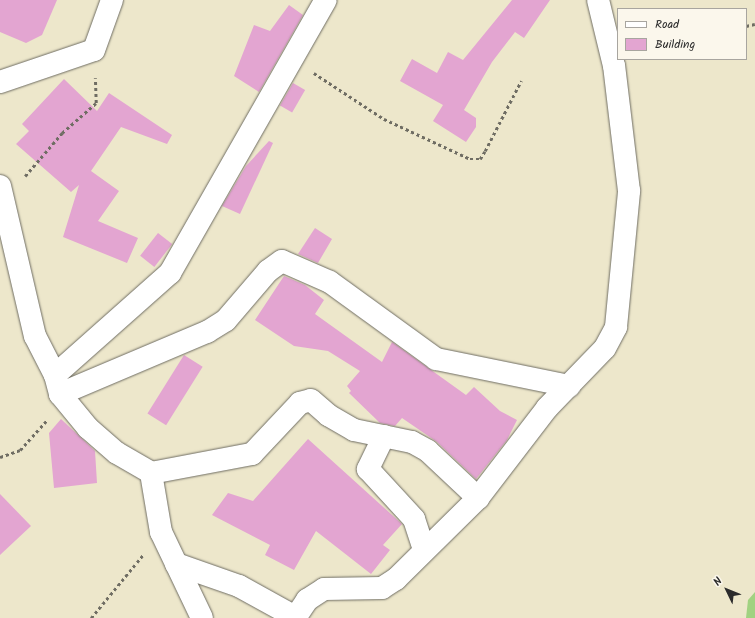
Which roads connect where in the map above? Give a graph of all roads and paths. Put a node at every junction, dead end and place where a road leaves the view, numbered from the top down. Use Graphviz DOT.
graph roads {
  1 [pos="112,0"];
  2 [pos="326,0"];
  3 [pos="598,0"];
  4 [pos="94,50"];
  5 [pos="294,58"];
  6 [pos="521,81"];
  7 [pos="0,82"];
  8 [pos="2,191"];
  9 [pos="569,386"];
  10 [pos="60,391"];
  11 [pos="384,436"];
  12 [pos="0,457"];
  13 [pos="151,473"];
  14 [pos="478,498"];
  15 [pos="161,532"];
  16 [pos="424,549"];
  17 [pos="176,564"];
  18 [pos="91,618"];
  19 [pos="202,618"];
  20 [pos="296,618"];
  1 -- 4 [label="street"];
  2 -- 5 [label="street"];
  3 -- 9 [label="street"];
  4 -- 7 [label="street"];
  4 -- 8 [label="path"];
  5 -- 6 [label="path"];
  5 -- 10 [label="street"];
  8 -- 10 [label="street"];
  9 -- 10 [label="street"];
  9 -- 14 [label="street"];
  10 -- 12 [label="path"];
  10 -- 13 [label="street"];
  11 -- 13 [label="street"];
  11 -- 14 [label="street"];
  11 -- 16 [label="street"];
  13 -- 15 [label="street"];
  14 -- 16 [label="street"];
  15 -- 17 [label="street"];
  15 -- 18 [label="path"];
  16 -- 20 [label="street"];
  17 -- 19 [label="street"];
  17 -- 20 [label="street"];
}
